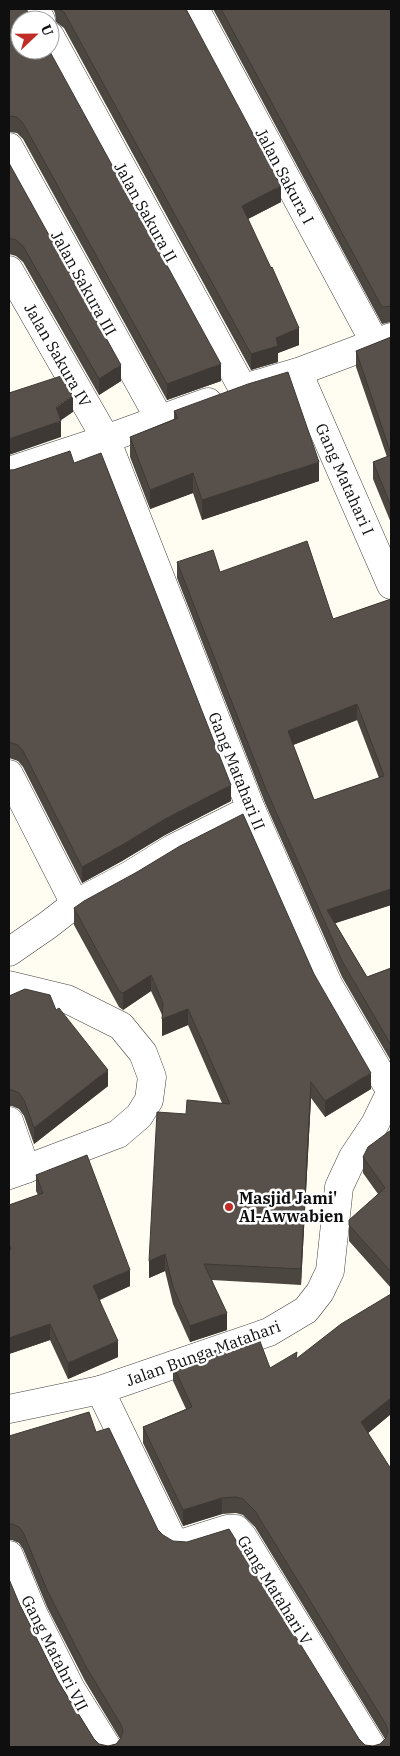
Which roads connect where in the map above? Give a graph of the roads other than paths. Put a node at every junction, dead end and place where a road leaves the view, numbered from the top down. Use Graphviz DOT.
graph roads {
  1 [pos="195,9"];
  2 [pos="60,54"];
  3 [pos="9,147"];
  4 [pos="9,270"];
  5 [pos="383,340"];
  6 [pos="298,372"];
  7 [pos="243,389"];
  8 [pos="160,420"];
  9 [pos="106,439"];
  10 [pos="9,470"];
  11 [pos="391,585"];
  12 [pos="9,774"];
  13 [pos="251,809"];
  14 [pos="75,904"];
  15 [pos="9,952"];
  16 [pos="9,985"];
  17 [pos="391,1092"];
  18 [pos="9,1121"];
  19 [pos="17,1172"];
  20 [pos="100,1390"];
  21 [pos="9,1409"];
  22 [pos="9,1555"];
  23 [pos="106,1747"];
  24 [pos="372,1747"];
  1 -- 5 [label="street, Jalan Sakura I"];
  2 -- 7 [label="street, Jalan Sakura II"];
  3 -- 8 [label="street, Jalan Sakura III"];
  4 -- 9 [label="street, Jalan Sakura IV"];
  5 -- 6 [label="street"];
  6 -- 7 [label="street"];
  6 -- 11 [label="street, Gang Matahari I"];
  7 -- 8 [label="street"];
  8 -- 9 [label="street"];
  9 -- 10 [label="street"];
  9 -- 13 [label="street, Gang Matahari II"];
  12 -- 14 [label="street"];
  13 -- 14 [label="street"];
  13 -- 17 [label="street, Gang Matahari II"];
  14 -- 15 [label="street"];
  16 -- 19 [label="street"];
  17 -- 20 [label="street, Jalan Bunga Matahari"];
  18 -- 19 [label="street"];
  20 -- 21 [label="street, Jalan Bunga Matahari"];
  20 -- 24 [label="street, Gang Matahari V"];
  22 -- 23 [label="street, Gang Matahri VII"];
}
